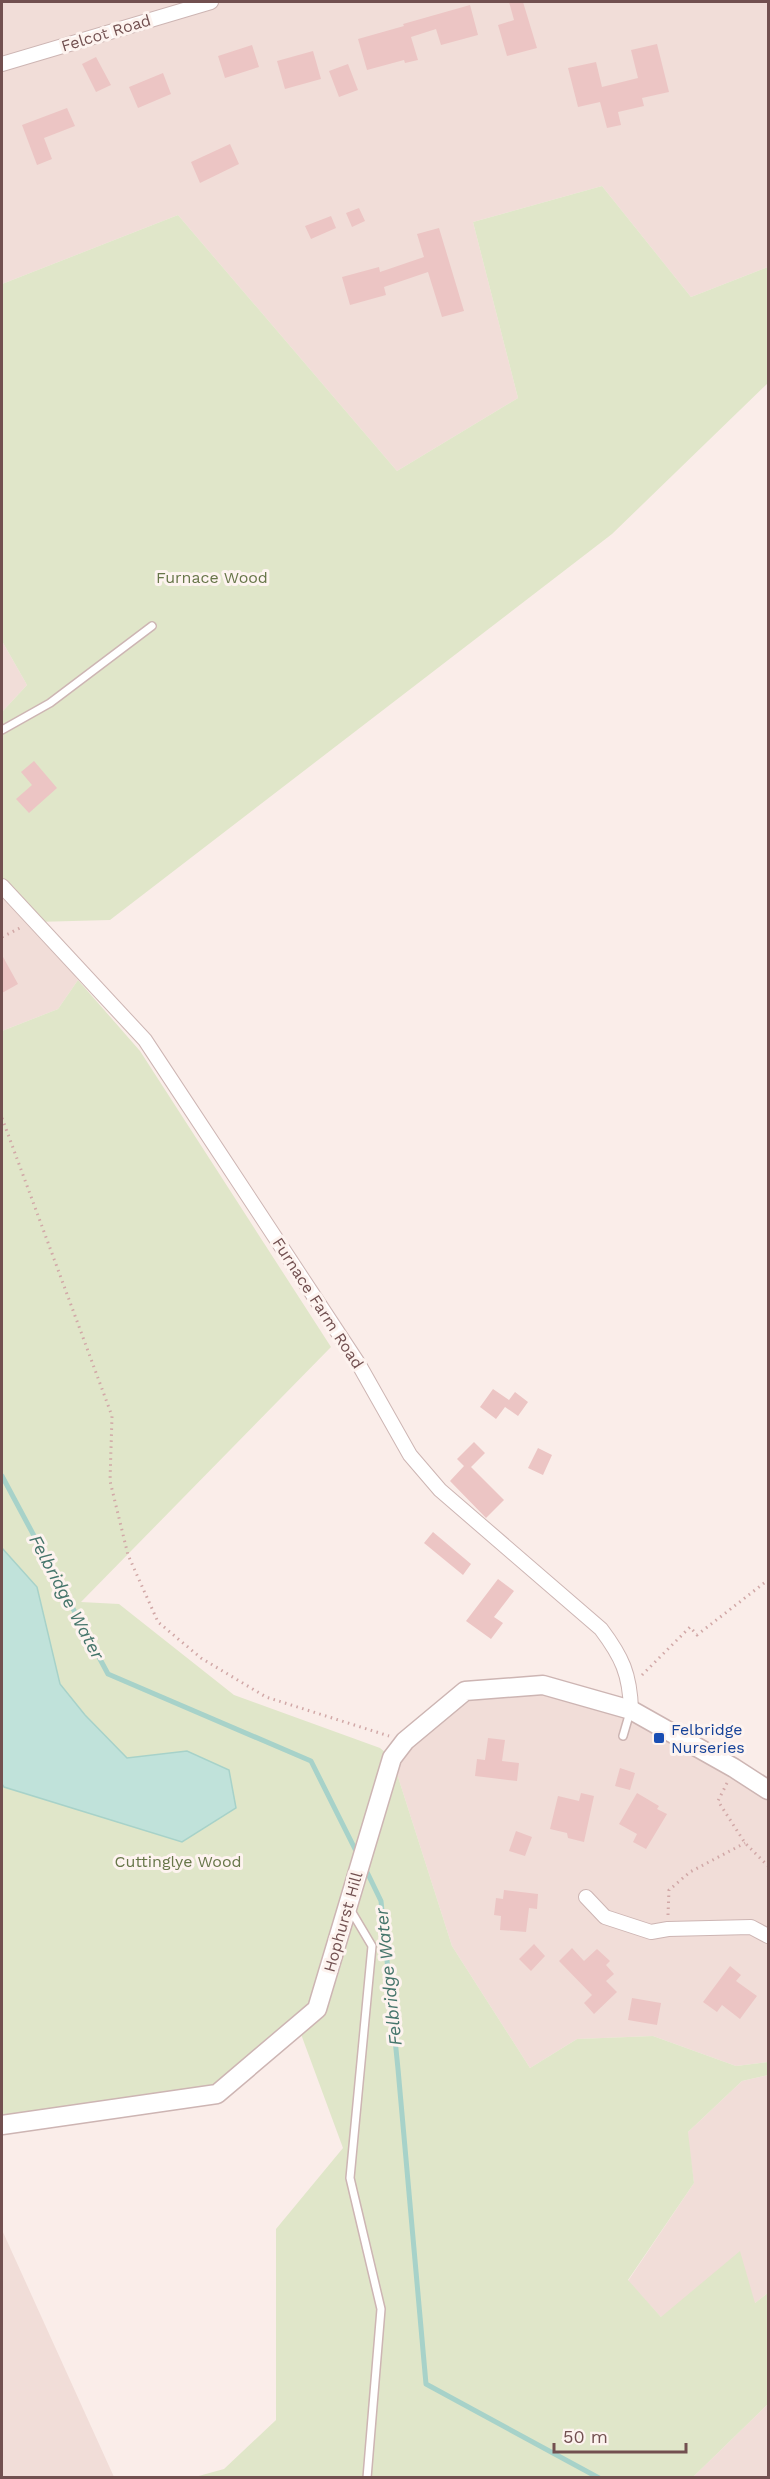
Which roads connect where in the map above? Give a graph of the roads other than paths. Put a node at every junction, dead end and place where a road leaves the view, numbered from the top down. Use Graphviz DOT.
graph roads {
  1 [pos="211,2"];
  2 [pos="2,64"];
  3 [pos="152,626"];
  4 [pos="2,730"];
  5 [pos="2,886"];
  6 [pos="631,1710"];
  7 [pos="623,1736"];
  8 [pos="768,1790"];
  9 [pos="586,1897"];
  10 [pos="347,1904"];
  11 [pos="768,1936"];
  12 [pos="2,2125"];
  13 [pos="367,2478"];
  1 -- 2 [label="street, Felcot Road"];
  3 -- 4 [label="lane"];
  5 -- 6 [label="street, Furnace Farm Road"];
  6 -- 7 [label="lane"];
  6 -- 8 [label="street, Hophurst Hill"];
  6 -- 10 [label="street, Hophurst Hill"];
  9 -- 11 [label="street"];
  10 -- 12 [label="street, Hophurst Hill"];
  10 -- 13 [label="lane"];
}
